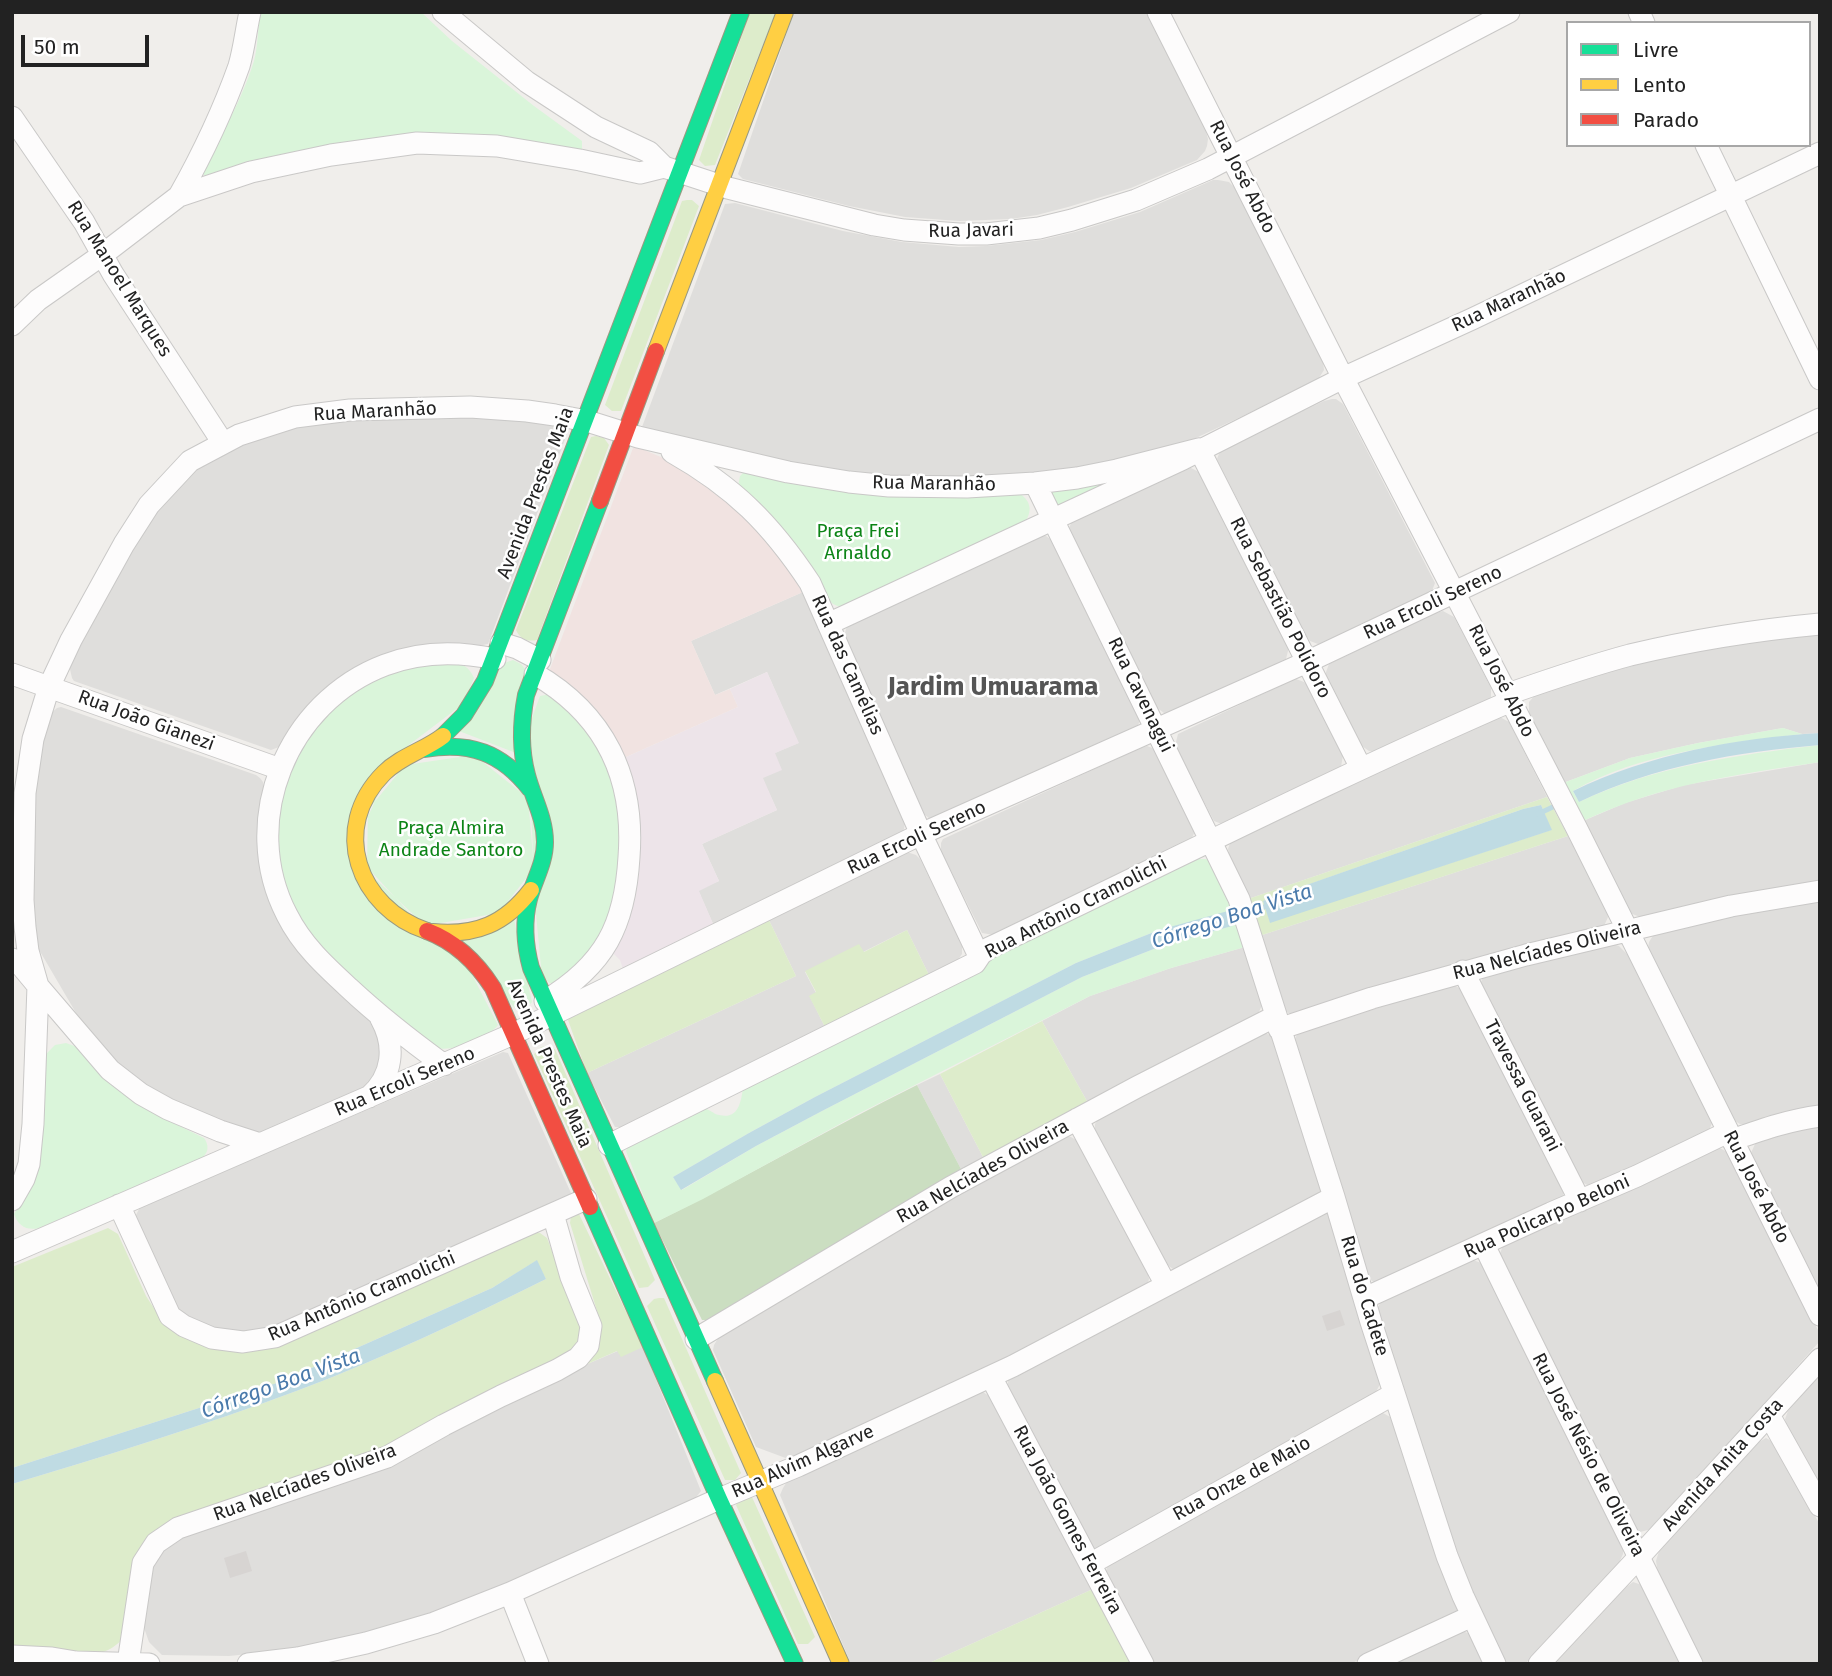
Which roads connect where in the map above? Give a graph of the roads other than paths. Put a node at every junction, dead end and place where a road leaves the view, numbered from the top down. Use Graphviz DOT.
graph roads {
  1 [pos="250,12"];
  2 [pos="443,12"];
  3 [pos="741,12"];
  4 [pos="785,12"];
  5 [pos="1158,12"];
  6 [pos="1509,12"];
  7 [pos="12,117"];
  8 [pos="596,127"];
  9 [pos="1707,147"];
  10 [pos="1820,153"];
  11 [pos="1232,156"];
  12 [pos="580,160"];
  13 [pos="194,169"];
  14 [pos="672,170"];
  15 [pos="720,185"];
  16 [pos="208,186"];
  17 [pos="179,196"];
  18 [pos="1731,196"];
  19 [pos="102,254"];
  20 [pos="12,325"];
  21 [pos="1343,378"];
  22 [pos="1820,379"];
  23 [pos="1820,419"];
  24 [pos="587,421"];
  25 [pos="631,435"];
  26 [pos="223,443"];
  27 [pos="1199,449"];
  28 [pos="761,466"];
  29 [pos="1035,483"];
  30 [pos="737,496"];
  31 [pos="1053,519"];
  32 [pos="1455,593"];
  33 [pos="828,624"];
  34 [pos="1820,624"];
  35 [pos="498,651"];
  36 [pos="1307,662"];
  37 [pos="537,667"];
  38 [pos="12,674"];
  39 [pos="49,687"];
  40 [pos="1509,697"];
  41 [pos="1157,730"];
  42 [pos="418,752"];
  43 [pos="1361,768"];
  44 [pos="280,769"];
  45 [pos="534,794"];
  46 [pos="921,834"];
  47 [pos="1212,841"];
  48 [pos="534,884"];
  49 [pos="1820,891"];
  50 [pos="1244,915"];
  51 [pos="1628,931"];
  52 [pos="430,932"];
  53 [pos="601,952"];
  54 [pos="979,956"];
  55 [pos="12,959"];
  56 [pos="1463,971"];
  57 [pos="618,982"];
  58 [pos="38,986"];
  59 [pos="548,1008"];
  60 [pos="374,1011"];
  61 [pos="1278,1023"];
  62 [pos="513,1034"];
  63 [pos="444,1065"];
  64 [pos="368,1098"];
  65 [pos="1820,1116"];
  66 [pos="1077,1119"];
  67 [pos="1730,1136"];
  68 [pos="260,1144"];
  69 [pos="609,1144"];
  70 [pos="1334,1197"];
  71 [pos="586,1199"];
  72 [pos="12,1200"];
  73 [pos="1580,1201"];
  74 [pos="120,1205"];
  75 [pos="552,1214"];
  76 [pos="1484,1245"];
  77 [pos="12,1252"];
  78 [pos="1166,1285"];
  79 [pos="1365,1298"];
  80 [pos="1820,1315"];
  81 [pos="696,1339"];
  82 [pos="1820,1359"];
  83 [pos="991,1377"];
  84 [pos="1394,1394"];
  85 [pos="1769,1415"];
  86 [pos="760,1483"];
  87 [pos="719,1499"];
  88 [pos="1820,1506"];
  89 [pos="1639,1558"];
  90 [pos="1090,1564"];
  91 [pos="510,1593"];
  92 [pos="1472,1616"];
  93 [pos="809,1653"];
  94 [pos="12,1656"];
  95 [pos="84,1663"];
  96 [pos="128,1663"];
  97 [pos="149,1664"];
  98 [pos="248,1664"];
  99 [pos="538,1664"];
  100 [pos="841,1664"];
  101 [pos="1143,1664"];
  102 [pos="1368,1664"];
  103 [pos="1495,1664"];
  104 [pos="1539,1664"];
  105 [pos="1692,1664"];
  1 -- 13 [label="street"];
  2 -- 8 [label="street, Rua Javari"];
  3 -- 14 [label="street, Avenida Prestes Maia"];
  4 -- 15 [label="street, Avenida Prestes Maia"];
  5 -- 11 [label="street, Rua José Abdo"];
  6 -- 11 [label="street, Rua Javari"];
  7 -- 19 [label="street, Rua Manoel Marques"];
  8 -- 12 [label="street"];
  8 -- 14 [label="street, Rua Javari"];
  9 -- 18 [label="street"];
  10 -- 18 [label="street, Rua Maranhão"];
  11 -- 15 [label="street, Rua Javari"];
  11 -- 21 [label="street, Rua José Abdo"];
  12 -- 14 [label="street"];
  12 -- 16 [label="street"];
  13 -- 16 [label="street"];
  13 -- 17 [label="street"];
  14 -- 15 [label="street, Rua Javari"];
  14 -- 24 [label="street, Avenida Prestes Maia"];
  15 -- 25 [label="street, Avenida Prestes Maia"];
  16 -- 17 [label="street"];
  17 -- 19 [label="street"];
  18 -- 21 [label="street, Rua Maranhão"];
  18 -- 22 [label="street"];
  19 -- 20 [label="street"];
  19 -- 26 [label="street, Rua Manoel Marques"];
  21 -- 27 [label="street, Rua Maranhão"];
  21 -- 32 [label="street, Rua José Abdo"];
  23 -- 32 [label="street, Rua Ercoli Sereno"];
  24 -- 25 [label="street, Rua Maranhão"];
  24 -- 26 [label="street, Rua Maranhão"];
  24 -- 35 [label="street, Avenida Prestes Maia"];
  25 -- 28 [label="street, Rua Maranhão"];
  25 -- 30 [label="street, Rua das Camélias"];
  25 -- 37 [label="street, Avenida Prestes Maia"];
  26 -- 39 [label="street, Rua Maranhão"];
  27 -- 29 [label="street, Rua Maranhão"];
  27 -- 31 [label="street, Rua Maranhão"];
  27 -- 36 [label="street, Rua Sebastião Polidoro"];
  28 -- 29 [label="street, Rua Maranhão"];
  28 -- 30 [label="street"];
  29 -- 31 [label="street, Rua Cavenagui"];
  30 -- 33 [label="street, Rua das Camélias"];
  31 -- 33 [label="street, Rua Maranhão"];
  31 -- 41 [label="street, Rua Cavenagui"];
  32 -- 36 [label="street, Rua Ercoli Sereno"];
  32 -- 40 [label="street, Rua José Abdo"];
  33 -- 46 [label="street, Rua das Camélias"];
  34 -- 40 [label="street, Rua Antônio Cramolichi"];
  35 -- 37 [label="street"];
  35 -- 42 [label="street, Avenida Prestes Maia"];
  35 -- 44 [label="street"];
  36 -- 41 [label="street, Rua Ercoli Sereno"];
  36 -- 43 [label="street, Rua Sebastião Polidoro"];
  37 -- 45 [label="street, Avenida Prestes Maia"];
  37 -- 53 [label="street"];
  38 -- 39 [label="street, Rua João Gianezi"];
  39 -- 44 [label="street, Rua João Gianezi"];
  39 -- 58 [label="street, Rua Maranhão"];
  40 -- 43 [label="street, Rua Antônio Cramolichi"];
  40 -- 51 [label="street, Rua José Abdo"];
  41 -- 46 [label="street, Rua Ercoli Sereno"];
  41 -- 47 [label="street, Rua Cavenagui"];
  42 -- 45 [label="street"];
  42 -- 52 [label="street, Avenida Prestes Maia"];
  43 -- 47 [label="street, Rua Antônio Cramolichi"];
  44 -- 60 [label="street"];
  45 -- 48 [label="street, Avenida Prestes Maia"];
  46 -- 54 [label="street, Rua das Camélias"];
  46 -- 57 [label="street, Rua Ercoli Sereno"];
  47 -- 50 [label="street, Rua Cavenagui"];
  47 -- 54 [label="street, Rua Antônio Cramolichi"];
  48 -- 52 [label="street"];
  48 -- 59 [label="street, Avenida Prestes Maia"];
  49 -- 51 [label="street, Rua Nelcíades Oliveira"];
  50 -- 61 [label="street, Rua do Cadete"];
  51 -- 56 [label="street, Rua Nelcíades Oliveira"];
  51 -- 67 [label="street, Rua José Abdo"];
  52 -- 62 [label="street, Avenida Prestes Maia"];
  53 -- 57 [label="street"];
  53 -- 59 [label="street"];
  54 -- 69 [label="street, Rua Antônio Cramolichi"];
  55 -- 58 [label="street"];
  56 -- 61 [label="street, Rua Nelcíades Oliveira"];
  56 -- 73 [label="street, Travessa Guarani"];
  57 -- 59 [label="street, Rua Ercoli Sereno"];
  58 -- 68 [label="street, Rua Maranhão"];
  58 -- 72 [label="street"];
  59 -- 62 [label="street, Rua Ercoli Sereno"];
  59 -- 69 [label="street, Avenida Prestes Maia"];
  60 -- 63 [label="street"];
  60 -- 64 [label="street"];
  61 -- 66 [label="street, Rua Nelcíades Oliveira"];
  61 -- 70 [label="street, Rua do Cadete"];
  62 -- 63 [label="street, Rua Ercoli Sereno"];
  62 -- 71 [label="street, Avenida Prestes Maia"];
  63 -- 64 [label="street, Rua Ercoli Sereno"];
  64 -- 68 [label="street, Rua Ercoli Sereno"];
  65 -- 67 [label="street, Rua Policarpo Beloni"];
  66 -- 78 [label="street"];
  66 -- 81 [label="street, Rua Nelcíades Oliveira"];
  67 -- 73 [label="street, Rua Policarpo Beloni"];
  67 -- 80 [label="street, Rua José Abdo"];
  68 -- 74 [label="street, Rua Ercoli Sereno"];
  69 -- 81 [label="street, Avenida Prestes Maia"];
  70 -- 78 [label="street, Rua Alvim Algarve"];
  70 -- 79 [label="street, Rua do Cadete"];
  71 -- 75 [label="street, Rua Antônio Cramolichi"];
  71 -- 87 [label="street, Avenida Prestes Maia"];
  73 -- 76 [label="street, Rua Policarpo Beloni"];
  74 -- 75 [label="street, Rua Antônio Cramolichi"];
  74 -- 77 [label="street, Rua Ercoli Sereno"];
  75 -- 96 [label="street, Rua Nelcíades Oliveira"];
  76 -- 79 [label="street, Rua Policarpo Beloni"];
  76 -- 89 [label="street, Rua José Nésio de Oliveira"];
  78 -- 83 [label="street, Rua Alvim Algarve"];
  79 -- 84 [label="street, Rua do Cadete"];
  81 -- 86 [label="street, Avenida Prestes Maia"];
  82 -- 85 [label="street, Avenida Anita Costa"];
  83 -- 86 [label="street, Rua Alvim Algarve"];
  83 -- 90 [label="street, Rua João Gomes Ferreira"];
  84 -- 90 [label="street, Rua Onze de Maio"];
  84 -- 92 [label="street, Rua do Cadete"];
  85 -- 88 [label="street"];
  85 -- 89 [label="street, Avenida Anita Costa"];
  86 -- 87 [label="street, Rua Alvim Algarve"];
  86 -- 93 [label="street, Avenida Prestes Maia"];
  87 -- 91 [label="street, Rua Alvim Algarve"];
  87 -- 93 [label="street, Avenida Prestes Maia"];
  89 -- 104 [label="street, Avenida Anita Costa"];
  89 -- 105 [label="street, Rua José Nésio de Oliveira"];
  90 -- 101 [label="street, Rua João Gomes Ferreira"];
  91 -- 98 [label="street, Rua Alvim Algarve"];
  91 -- 99 [label="street"];
  92 -- 102 [label="street"];
  92 -- 103 [label="street, Rua do Cadete"];
  93 -- 100 [label="street, Avenida Prestes Maia"];
  94 -- 95 [label="street"];
  95 -- 96 [label="street"];
  96 -- 97 [label="street"];
}
